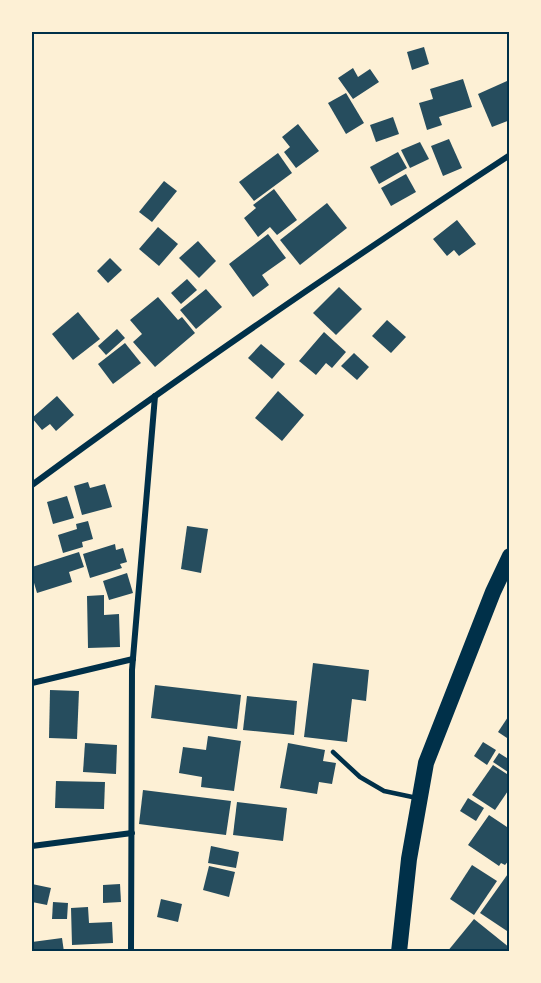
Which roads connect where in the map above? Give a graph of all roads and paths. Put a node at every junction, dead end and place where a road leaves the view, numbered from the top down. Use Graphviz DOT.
graph roads {
  1 [pos="510,155"];
  2 [pos="154,396"];
  3 [pos="32,485"];
  4 [pos="510,556"];
  5 [pos="133,659"];
  6 [pos="32,683"];
  7 [pos="333,752"];
  8 [pos="420,798"];
  9 [pos="132,833"];
  10 [pos="32,846"];
  11 [pos="131,951"];
  12 [pos="399,951"];
  1 -- 2 [label="street"];
  2 -- 3 [label="street"];
  2 -- 5 [label="street"];
  4 -- 8 [label="highway"];
  5 -- 6 [label="street"];
  5 -- 9 [label="street"];
  7 -- 8 [label="lane"];
  8 -- 12 [label="highway"];
  9 -- 10 [label="street"];
  9 -- 11 [label="street"];
}
